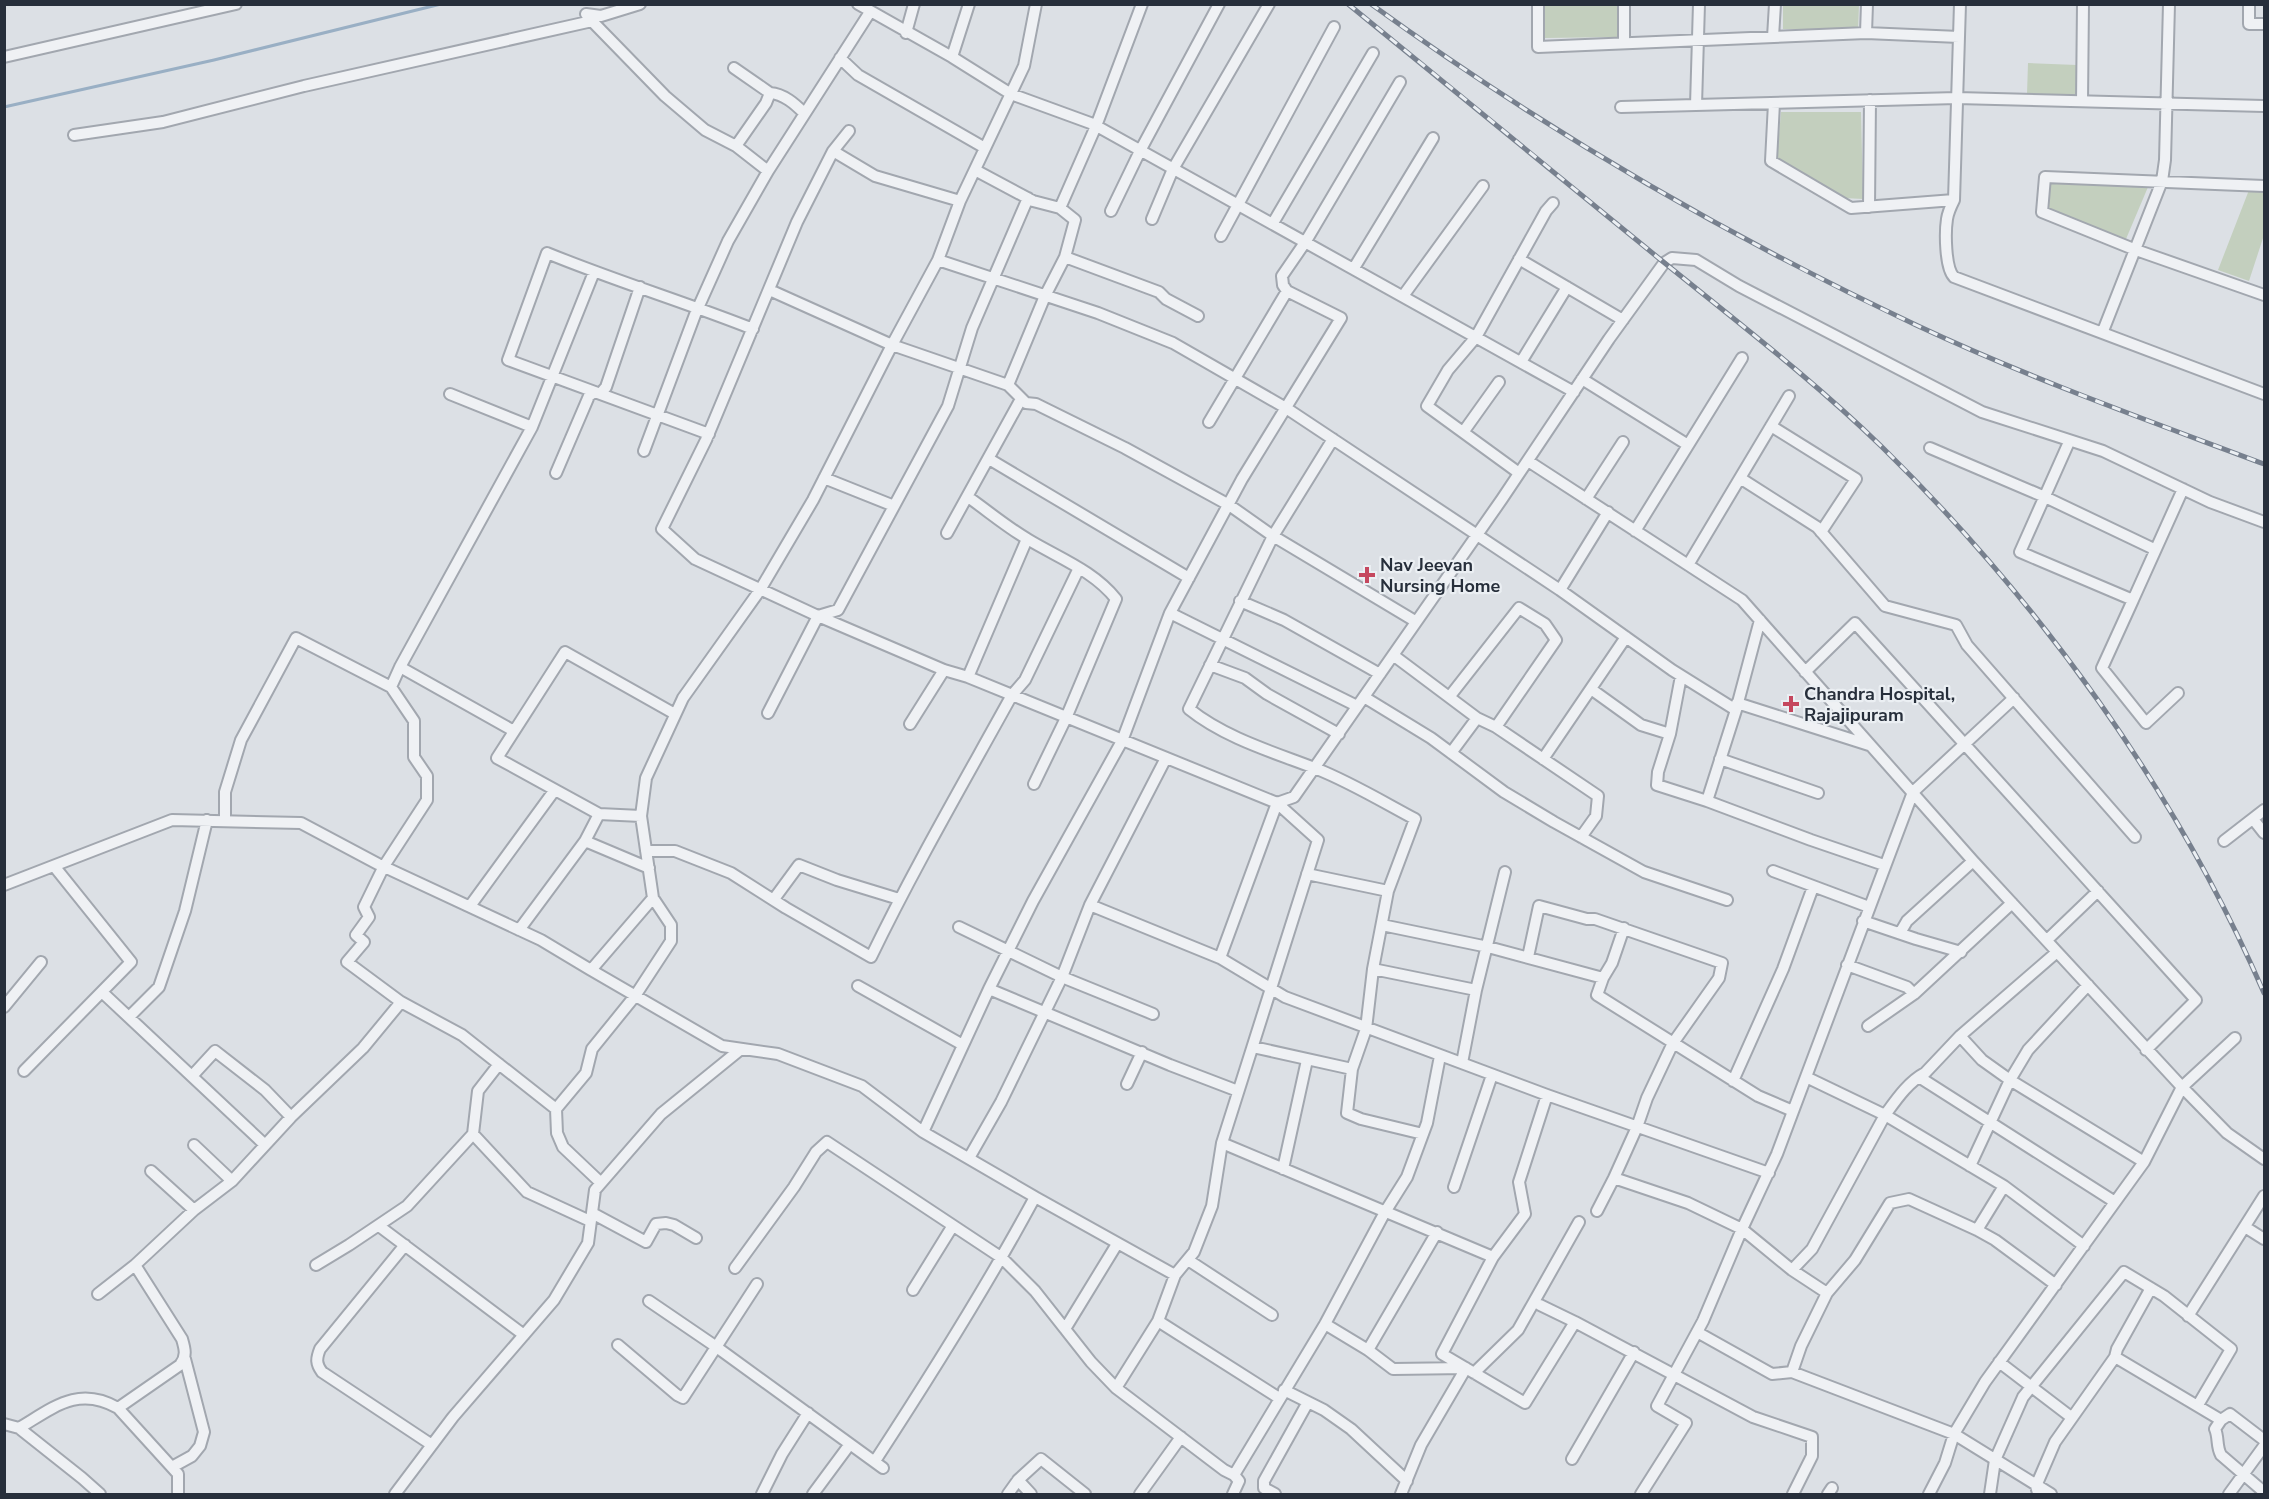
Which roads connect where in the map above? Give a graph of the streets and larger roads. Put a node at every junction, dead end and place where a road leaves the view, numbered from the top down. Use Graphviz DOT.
graph roads {
  1 [pos="236,4"];
  2 [pos="640,4"];
  3 [pos="858,4"];
  4 [pos="914,4"];
  5 [pos="969,4"];
  6 [pos="1036,4"];
  7 [pos="1142,4"];
  8 [pos="1219,4"];
  9 [pos="1269,4"];
  10 [pos="1538,4"];
  11 [pos="1624,4"];
  12 [pos="1699,4"];
  13 [pos="1775,4"];
  14 [pos="1867,4"];
  15 [pos="1960,4"];
  16 [pos="2083,4"];
  17 [pos="2169,4"];
  18 [pos="2249,4"];
  19 [pos="870,12"];
  20 [pos="586,14"];
  21 [pos="2265,24"];
  22 [pos="1334,27"];
  23 [pos="906,33"];
  24 [pos="1866,33"];
  25 [pos="1773,37"];
  26 [pos="1959,37"];
  27 [pos="1698,40"];
  28 [pos="1624,43"];
  29 [pos="1373,54"];
  30 [pos="4,57"];
  31 [pos="952,57"];
  32 [pos="840,58"];
  33 [pos="734,68"];
  34 [pos="1400,82"];
  35 [pos="770,93"];
  36 [pos="1011,94"];
  37 [pos="1957,98"];
  38 [pos="1870,100"];
  39 [pos="2082,101"];
  40 [pos="1774,103"];
  41 [pos="2167,103"];
  42 [pos="1696,105"];
  43 [pos="2265,106"];
  44 [pos="1621,107"];
  45 [pos="804,113"];
  46 [pos="1096,126"];
  47 [pos="849,131"];
  48 [pos="75,135"];
  49 [pos="1433,138"];
  50 [pos="736,146"];
  51 [pos="986,148"];
  52 [pos="833,151"];
  53 [pos="1140,151"];
  54 [pos="1173,169"];
  55 [pos="975,170"];
  56 [pos="768,171"];
  57 [pos="2162,181"];
  58 [pos="1483,186"];
  59 [pos="2265,186"];
  60 [pos="1028,198"];
  61 [pos="1954,200"];
  62 [pos="960,201"];
  63 [pos="1553,203"];
  64 [pos="1238,204"];
  65 [pos="1869,207"];
  66 [pos="1060,208"];
  67 [pos="1111,211"];
  68 [pos="1152,219"];
  69 [pos="1273,224"];
  70 [pos="1221,236"];
  71 [pos="1306,242"];
  72 [pos="2136,250"];
  73 [pos="1065,257"];
  74 [pos="1520,259"];
  75 [pos="938,260"];
  76 [pos="1354,268"];
  77 [pos="594,272"];
  78 [pos="994,279"];
  79 [pos="640,287"];
  80 [pos="1567,287"];
  81 [pos="1287,291"];
  82 [pos="774,292"];
  83 [pos="2265,295"];
  84 [pos="1045,296"];
  85 [pos="1403,296"];
  86 [pos="697,310"];
  87 [pos="1198,316"];
  88 [pos="1623,320"];
  89 [pos="753,329"];
  90 [pos="2103,331"];
  91 [pos="1476,337"];
  92 [pos="892,345"];
  93 [pos="1742,358"];
  94 [pos="1521,362"];
  95 [pos="960,368"];
  96 [pos="551,375"];
  97 [pos="1234,378"];
  98 [pos="1582,379"];
  99 [pos="1499,382"];
  100 [pos="1008,385"];
  101 [pos="1574,392"];
  102 [pos="597,393"];
  103 [pos="450,394"];
  104 [pos="2265,394"];
  105 [pos="1790,396"];
  106 [pos="1021,399"];
  107 [pos="1286,408"];
  108 [pos="657,415"];
  109 [pos="1209,422"];
  110 [pos="1771,426"];
  111 [pos="532,427"];
  112 [pos="1464,431"];
  113 [pos="709,434"];
  114 [pos="1333,439"];
  115 [pos="1623,442"];
  116 [pos="2069,442"];
  117 [pos="1688,445"];
  118 [pos="1930,448"];
  119 [pos="644,451"];
  120 [pos="989,459"];
  121 [pos="1528,461"];
  122 [pos="556,473"];
  123 [pos="1520,473"];
  124 [pos="824,478"];
  125 [pos="1740,478"];
  126 [pos="2183,489"];
  127 [pos="968,497"];
  128 [pos="2045,497"];
  129 [pos="1586,499"];
  130 [pos="1228,505"];
  131 [pos="894,506"];
  132 [pos="1608,512"];
  133 [pos="2265,522"];
  134 [pos="1635,531"];
  135 [pos="1821,532"];
  136 [pos="947,533"];
  137 [pos="1477,535"];
  138 [pos="1274,536"];
  139 [pos="1027,539"];
  140 [pos="2154,549"];
  141 [pos="1688,565"];
  142 [pos="1079,568"];
  143 [pos="1189,578"];
  144 [pos="760,590"];
  145 [pos="1560,590"];
  146 [pos="2133,600"];
  147 [pos="1240,601"];
  148 [pos="1170,613"];
  149 [pos="818,616"];
  150 [pos="1760,620"];
  151 [pos="1415,621"];
  152 [pos="1626,637"];
  153 [pos="1222,640"];
  154 [pos="1393,655"];
  155 [pos="1210,665"];
  156 [pos="400,667"];
  157 [pos="944,670"];
  158 [pos="1805,672"];
  159 [pos="1380,674"];
  160 [pos="1681,676"];
  161 [pos="968,677"];
  162 [pos="391,687"];
  163 [pos="1591,689"];
  164 [pos="2178,693"];
  165 [pos="1012,695"];
  166 [pos="1450,696"];
  167 [pos="2014,698"];
  168 [pos="1360,702"];
  169 [pos="1736,707"];
  170 [pos="768,713"];
  171 [pos="675,714"];
  172 [pos="1066,718"];
  173 [pos="1477,718"];
  174 [pos="910,724"];
  175 [pos="1496,727"];
  176 [pos="514,731"];
  177 [pos="1339,734"];
  178 [pos="1670,734"];
  179 [pos="1122,741"];
  180 [pos="1964,744"];
  181 [pos="1871,746"];
  182 [pos="1451,753"];
  183 [pos="1166,758"];
  184 [pos="1543,759"];
  185 [pos="1720,759"];
  186 [pos="1314,768"];
  187 [pos="1034,784"];
  188 [pos="554,791"];
  189 [pos="1913,792"];
  190 [pos="1818,793"];
  191 [pos="1707,801"];
  192 [pos="1277,803"];
  193 [pos="2265,810"];
  194 [pos="599,814"];
  195 [pos="641,816"];
  196 [pos="2253,819"];
  197 [pos="207,820"];
  198 [pos="225,821"];
  199 [pos="2265,833"];
  200 [pos="1581,837"];
  201 [pos="2135,837"];
  202 [pos="2224,841"];
  203 [pos="585,842"];
  204 [pos="646,851"];
  205 [pos="1973,861"];
  206 [pos="54,866"];
  207 [pos="384,866"];
  208 [pos="1884,866"];
  209 [pos="649,868"];
  210 [pos="1505,872"];
  211 [pos="1773,872"];
  212 [pos="1307,874"];
  213 [pos="4,885"];
  214 [pos="1813,887"];
  215 [pos="1388,891"];
  216 [pos="2098,891"];
  217 [pos="653,898"];
  218 [pos="774,899"];
  219 [pos="899,899"];
  220 [pos="1727,900"];
  221 [pos="2012,903"];
  222 [pos="1090,905"];
  223 [pos="470,906"];
  224 [pos="1869,907"];
  225 [pos="1863,921"];
  226 [pos="1382,925"];
  227 [pos="958,927"];
  228 [pos="1624,928"];
  229 [pos="519,930"];
  230 [pos="1900,933"];
  231 [pos="2047,940"];
  232 [pos="1488,947"];
  233 [pos="1008,951"];
  234 [pos="1961,952"];
  235 [pos="2057,952"];
  236 [pos="1528,957"];
  237 [pos="1220,958"];
  238 [pos="41,962"];
  239 [pos="1847,965"];
  240 [pos="1373,969"];
  241 [pos="591,970"];
  242 [pos="1062,976"];
  243 [pos="1603,978"];
  244 [pos="2088,985"];
  245 [pos="858,986"];
  246 [pos="1272,988"];
  247 [pos="989,989"];
  248 [pos="1476,990"];
  249 [pos="103,993"];
  250 [pos="1914,994"];
  251 [pos="635,996"];
  252 [pos="401,1002"];
  253 [pos="4,1007"];
  254 [pos="1045,1012"];
  255 [pos="1153,1014"];
  256 [pos="129,1017"];
  257 [pos="1868,1026"];
  258 [pos="1366,1029"];
  259 [pos="1960,1036"];
  260 [pos="2235,1038"];
  261 [pos="1673,1043"];
  262 [pos="963,1046"];
  263 [pos="1253,1047"];
  264 [pos="741,1049"];
  265 [pos="2146,1050"];
  266 [pos="1142,1052"];
  267 [pos="1440,1056"];
  268 [pos="1306,1060"];
  269 [pos="1462,1063"];
  270 [pos="499,1064"];
  271 [pos="1352,1069"];
  272 [pos="24,1071"];
  273 [pos="1492,1075"];
  274 [pos="192,1076"];
  275 [pos="1806,1077"];
  276 [pos="1918,1077"];
  277 [pos="2010,1080"];
  278 [pos="1733,1081"];
  279 [pos="1128,1084"];
  280 [pos="2182,1087"];
  281 [pos="1238,1091"];
  282 [pos="1547,1095"];
  283 [pos="555,1109"];
  284 [pos="1793,1111"];
  285 [pos="1885,1115"];
  286 [pos="291,1117"];
  287 [pos="1992,1122"];
  288 [pos="1637,1126"];
  289 [pos="923,1132"];
  290 [pos="473,1134"];
  291 [pos="1423,1134"];
  292 [pos="263,1143"];
  293 [pos="1222,1143"];
  294 [pos="194,1145"];
  295 [pos="969,1158"];
  296 [pos="2265,1159"];
  297 [pos="2144,1162"];
  298 [pos="1970,1166"];
  299 [pos="1283,1169"];
  300 [pos="151,1171"];
  301 [pos="1769,1173"];
  302 [pos="1614,1178"];
  303 [pos="232,1181"];
  304 [pos="601,1183"];
  305 [pos="1454,1186"];
  306 [pos="2004,1186"];
  307 [pos="2265,1196"];
  308 [pos="1035,1197"];
  309 [pos="2115,1202"];
  310 [pos="194,1210"];
  311 [pos="1597,1211"];
  312 [pos="1384,1212"];
  313 [pos="591,1217"];
  314 [pos="1579,1222"];
  315 [pos="378,1226"];
  316 [pos="952,1227"];
  317 [pos="2245,1227"];
  318 [pos="1742,1229"];
  319 [pos="1977,1230"];
  320 [pos="1437,1232"];
  321 [pos="696,1238"];
  322 [pos="2265,1239"];
  323 [pos="1117,1244"];
  324 [pos="405,1245"];
  325 [pos="2084,1246"];
  326 [pos="1493,1257"];
  327 [pos="1002,1258"];
  328 [pos="1188,1260"];
  329 [pos="135,1265"];
  330 [pos="316,1265"];
  331 [pos="735,1268"];
  332 [pos="1792,1270"];
  333 [pos="1175,1275"];
  334 [pos="757,1284"];
  335 [pos="2056,1285"];
  336 [pos="2151,1288"];
  337 [pos="913,1290"];
  338 [pos="1827,1293"];
  339 [pos="98,1294"];
  340 [pos="649,1301"];
  341 [pos="1540,1305"];
  342 [pos="1272,1315"];
  343 [pos="2188,1316"];
  344 [pos="1158,1321"];
  345 [pos="1575,1322"];
  346 [pos="1325,1324"];
  347 [pos="1065,1329"];
  348 [pos="1697,1332"];
  349 [pos="524,1335"];
  350 [pos="618,1345"];
  351 [pos="715,1346"];
  352 [pos="1368,1350"];
  353 [pos="1634,1352"];
  354 [pos="2115,1357"];
  355 [pos="185,1359"];
  356 [pos="1999,1362"];
  357 [pos="1470,1371"];
  358 [pos="1792,1372"];
  359 [pos="1674,1374"];
  360 [pos="2032,1386"];
  361 [pos="1116,1388"];
  362 [pos="1282,1394"];
  363 [pos="1308,1402"];
  364 [pos="2198,1405"];
  365 [pos="118,1408"];
  366 [pos="808,1413"];
  367 [pos="2071,1417"];
  368 [pos="2221,1420"];
  369 [pos="4,1424"];
  370 [pos="20,1428"];
  371 [pos="1954,1434"];
  372 [pos="1181,1437"];
  373 [pos="2265,1440"];
  374 [pos="850,1444"];
  375 [pos="432,1445"];
  376 [pos="2265,1446"];
  377 [pos="1572,1459"];
  378 [pos="1995,1460"];
  379 [pos="172,1467"];
  380 [pos="2242,1474"];
  381 [pos="1234,1475"];
  382 [pos="1018,1480"];
  383 [pos="1407,1481"];
  384 [pos="2037,1490"];
  385 [pos="2265,1492"];
  386 [pos="100,1494"];
  387 [pos="177,1494"];
  388 [pos="395,1494"];
  389 [pos="762,1494"];
  390 [pos="813,1494"];
  391 [pos="1008,1494"];
  392 [pos="1031,1494"];
  393 [pos="1085,1494"];
  394 [pos="1140,1494"];
  395 [pos="1233,1494"];
  396 [pos="1275,1494"];
  397 [pos="1401,1494"];
  398 [pos="1641,1494"];
  399 [pos="1793,1494"];
  400 [pos="1929,1494"];
  401 [pos="1990,1494"];
  402 [pos="2051,1494"];
  403 [pos="2229,1494"];
  1 -- 30 [label="street"];
  2 -- 20 [label="street"];
  3 -- 19 [label="street"];
  4 -- 23 [label="street"];
  5 -- 31 [label="street"];
  6 -- 36 [label="street"];
  7 -- 46 [label="street"];
  8 -- 53 [label="street"];
  9 -- 54 [label="street"];
  10 -- 28 [label="street"];
  11 -- 28 [label="street"];
  12 -- 27 [label="street"];
  13 -- 25 [label="street"];
  14 -- 24 [label="street"];
  15 -- 26 [label="street"];
  16 -- 39 [label="street"];
  17 -- 41 [label="street"];
  18 -- 21 [label="street"];
  19 -- 23 [label="street"];
  19 -- 32 [label="street"];
  20 -- 48 [label="street"];
  20 -- 50 [label="street"];
  22 -- 64 [label="street"];
  23 -- 31 [label="street"];
  24 -- 25 [label="street"];
  24 -- 26 [label="street"];
  25 -- 27 [label="street"];
  26 -- 37 [label="street"];
  27 -- 28 [label="street"];
  27 -- 42 [label="street"];
  29 -- 69 [label="street"];
  31 -- 36 [label="street"];
  32 -- 45 [label="street"];
  32 -- 51 [label="street"];
  33 -- 35 [label="street"];
  34 -- 71 [label="street"];
  35 -- 45 [label="street"];
  35 -- 50 [label="street"];
  36 -- 46 [label="street"];
  36 -- 51 [label="street"];
  37 -- 38 [label="street"];
  37 -- 39 [label="street"];
  37 -- 61 [label="street"];
  38 -- 40 [label="street"];
  38 -- 65 [label="street"];
  39 -- 41 [label="street"];
  40 -- 42 [label="street"];
  40 -- 65 [label="street"];
  41 -- 43 [label="street"];
  41 -- 57 [label="street"];
  42 -- 44 [label="street"];
  45 -- 56 [label="street"];
  46 -- 53 [label="street"];
  46 -- 66 [label="street"];
  47 -- 52 [label="street"];
  49 -- 76 [label="street"];
  50 -- 56 [label="street"];
  51 -- 55 [label="street"];
  52 -- 62 [label="street"];
  52 -- 89 [label="street"];
  53 -- 54 [label="street"];
  53 -- 67 [label="street"];
  54 -- 64 [label="street"];
  54 -- 68 [label="street"];
  55 -- 60 [label="street"];
  55 -- 62 [label="street"];
  56 -- 86 [label="street"];
  57 -- 59 [label="street"];
  57 -- 72 [label="street"];
  57 -- 72 [label="street"];
  58 -- 85 [label="street"];
  60 -- 66 [label="street"];
  60 -- 78 [label="street"];
  61 -- 65 [label="street"];
  61 -- 90 [label="street"];
  62 -- 75 [label="street"];
  63 -- 74 [label="street"];
  64 -- 69 [label="street"];
  64 -- 70 [label="street"];
  66 -- 73 [label="street"];
  69 -- 71 [label="street"];
  71 -- 76 [label="street"];
  71 -- 81 [label="street"];
  72 -- 83 [label="street"];
  72 -- 90 [label="street"];
  73 -- 84 [label="street"];
  73 -- 87 [label="street"];
  74 -- 80 [label="street"];
  74 -- 91 [label="street"];
  75 -- 78 [label="street"];
  75 -- 92 [label="street"];
  76 -- 85 [label="street"];
  77 -- 79 [label="street"];
  77 -- 96 [label="street"];
  77 -- 96 [label="street"];
  78 -- 84 [label="street"];
  78 -- 95 [label="street"];
  79 -- 86 [label="street"];
  79 -- 102 [label="street"];
  80 -- 88 [label="street"];
  80 -- 94 [label="street"];
  81 -- 97 [label="street"];
  81 -- 107 [label="street"];
  82 -- 92 [label="street"];
  84 -- 97 [label="street"];
  84 -- 100 [label="street"];
  85 -- 91 [label="street"];
  86 -- 89 [label="street"];
  86 -- 108 [label="street"];
  88 -- 98 [label="street"];
  88 -- 116 [label="street"];
  89 -- 113 [label="street"];
  90 -- 104 [label="street"];
  91 -- 94 [label="street"];
  91 -- 112 [label="street"];
  92 -- 95 [label="street"];
  92 -- 124 [label="street"];
  93 -- 117 [label="street"];
  94 -- 101 [label="street"];
  95 -- 100 [label="street"];
  95 -- 131 [label="street"];
  96 -- 102 [label="street"];
  96 -- 111 [label="street"];
  97 -- 107 [label="street"];
  97 -- 109 [label="street"];
  98 -- 101 [label="street"];
  98 -- 117 [label="street"];
  99 -- 112 [label="street"];
  100 -- 106 [label="street"];
  101 -- 121 [label="street"];
  102 -- 108 [label="street"];
  102 -- 122 [label="street"];
  103 -- 111 [label="street"];
  105 -- 110 [label="street"];
  106 -- 120 [label="street"];
  106 -- 130 [label="street"];
  107 -- 114 [label="street"];
  107 -- 130 [label="street"];
  108 -- 113 [label="street"];
  108 -- 119 [label="street"];
  110 -- 125 [label="street"];
  110 -- 135 [label="street"];
  111 -- 156 [label="street"];
  112 -- 123 [label="street"];
  113 -- 144 [label="street"];
  114 -- 137 [label="street"];
  114 -- 138 [label="street"];
  115 -- 129 [label="street"];
  116 -- 126 [label="street"];
  116 -- 128 [label="street"];
  117 -- 134 [label="street"];
  118 -- 128 [label="street"];
  120 -- 127 [label="street"];
  120 -- 143 [label="street"];
  121 -- 123 [label="street"];
  121 -- 129 [label="street"];
  123 -- 137 [label="street"];
  124 -- 131 [label="street"];
  124 -- 144 [label="street"];
  125 -- 135 [label="street"];
  125 -- 141 [label="street"];
  126 -- 133 [label="street"];
  126 -- 140 [label="street"];
  127 -- 136 [label="street"];
  127 -- 139 [label="street"];
  128 -- 140 [label="street"];
  128 -- 146 [label="street"];
  129 -- 132 [label="street"];
  130 -- 138 [label="street"];
  130 -- 143 [label="street"];
  131 -- 149 [label="street"];
  132 -- 134 [label="street"];
  132 -- 145 [label="street"];
  134 -- 141 [label="street"];
  135 -- 167 [label="street"];
  137 -- 145 [label="street"];
  137 -- 151 [label="street"];
  138 -- 147 [label="street"];
  138 -- 151 [label="street"];
  139 -- 142 [label="street"];
  139 -- 161 [label="street"];
  140 -- 146 [label="street"];
  141 -- 150 [label="street"];
  142 -- 165 [label="street"];
  142 -- 172 [label="street"];
  143 -- 148 [label="street"];
  144 -- 149 [label="street"];
  144 -- 171 [label="street"];
  145 -- 152 [label="street"];
  146 -- 164 [label="street"];
  147 -- 153 [label="street"];
  147 -- 159 [label="street"];
  148 -- 153 [label="street"];
  148 -- 179 [label="street"];
  149 -- 157 [label="street"];
  149 -- 170 [label="street"];
  150 -- 158 [label="street"];
  150 -- 169 [label="street"];
  151 -- 154 [label="street"];
  152 -- 160 [label="street"];
  152 -- 163 [label="street"];
  153 -- 155 [label="street"];
  153 -- 168 [label="street"];
  154 -- 159 [label="street"];
  154 -- 166 [label="street"];
  155 -- 177 [label="street"];
  155 -- 186 [label="street"];
  156 -- 162 [label="street"];
  156 -- 176 [label="street"];
  157 -- 161 [label="street"];
  157 -- 174 [label="street"];
  158 -- 180 [label="street"];
  158 -- 181 [label="street"];
  159 -- 168 [label="street"];
  160 -- 169 [label="street"];
  160 -- 178 [label="street"];
  161 -- 165 [label="street"];
  162 -- 198 [label="street"];
  162 -- 207 [label="street"];
  163 -- 178 [label="street"];
  163 -- 184 [label="street"];
  165 -- 172 [label="street"];
  165 -- 219 [label="street"];
  166 -- 173 [label="street"];
  166 -- 175 [label="street"];
  167 -- 180 [label="street"];
  167 -- 201 [label="street"];
  168 -- 177 [label="street"];
  168 -- 182 [label="street"];
  169 -- 181 [label="street"];
  169 -- 185 [label="street"];
  171 -- 176 [label="street"];
  171 -- 195 [label="street"];
  172 -- 179 [label="street"];
  172 -- 187 [label="street"];
  173 -- 175 [label="street"];
  173 -- 182 [label="street"];
  175 -- 184 [label="street"];
  176 -- 188 [label="street"];
  177 -- 186 [label="street"];
  178 -- 191 [label="street"];
  179 -- 183 [label="street"];
  179 -- 233 [label="street"];
  180 -- 189 [label="street"];
  180 -- 216 [label="street"];
  181 -- 189 [label="street"];
  182 -- 200 [label="street"];
  183 -- 192 [label="street"];
  183 -- 222 [label="street"];
  184 -- 200 [label="street"];
  185 -- 190 [label="street"];
  185 -- 191 [label="street"];
  186 -- 192 [label="street"];
  186 -- 215 [label="street"];
  188 -- 194 [label="street"];
  188 -- 223 [label="street"];
  189 -- 205 [label="street"];
  189 -- 208 [label="street"];
  191 -- 208 [label="street"];
  192 -- 212 [label="street"];
  192 -- 237 [label="street"];
  193 -- 196 [label="street"];
  194 -- 195 [label="street"];
  194 -- 203 [label="street"];
  195 -- 204 [label="street"];
  196 -- 199 [label="street"];
  196 -- 202 [label="street"];
  197 -- 198 [label="street"];
  197 -- 206 [label="street"];
  197 -- 256 [label="street"];
  198 -- 207 [label="street"];
  200 -- 220 [label="street"];
  203 -- 209 [label="street"];
  203 -- 229 [label="street"];
  204 -- 209 [label="street"];
  204 -- 218 [label="street"];
  205 -- 221 [label="street"];
  205 -- 230 [label="street"];
  206 -- 213 [label="street"];
  206 -- 249 [label="street"];
  207 -- 223 [label="street"];
  207 -- 252 [label="street"];
  208 -- 224 [label="street"];
  209 -- 217 [label="street"];
  210 -- 232 [label="street"];
  211 -- 214 [label="street"];
  212 -- 215 [label="street"];
  212 -- 246 [label="street"];
  214 -- 224 [label="street"];
  214 -- 278 [label="street"];
  215 -- 226 [label="street"];
  216 -- 231 [label="street"];
  216 -- 265 [label="street"];
  217 -- 241 [label="street"];
  217 -- 251 [label="street"];
  218 -- 219 [label="street"];
  218 -- 219 [label="street"];
  221 -- 231 [label="street"];
  221 -- 234 [label="street"];
  222 -- 237 [label="street"];
  222 -- 242 [label="street"];
  223 -- 229 [label="street"];
  224 -- 225 [label="street"];
  225 -- 230 [label="street"];
  225 -- 239 [label="street"];
  226 -- 232 [label="street"];
  226 -- 240 [label="street"];
  227 -- 233 [label="street"];
  228 -- 236 [label="street"];
  228 -- 243 [label="street"];
  228 -- 261 [label="street"];
  229 -- 241 [label="street"];
  230 -- 234 [label="street"];
  231 -- 235 [label="street"];
  232 -- 236 [label="street"];
  232 -- 248 [label="street"];
  233 -- 242 [label="street"];
  233 -- 247 [label="street"];
  234 -- 250 [label="street"];
  235 -- 244 [label="street"];
  235 -- 259 [label="street"];
  236 -- 243 [label="street"];
  237 -- 246 [label="street"];
  238 -- 253 [label="street"];
  239 -- 250 [label="street"];
  239 -- 275 [label="street"];
  240 -- 248 [label="street"];
  240 -- 258 [label="street"];
  241 -- 251 [label="street"];
  242 -- 254 [label="street"];
  242 -- 255 [label="street"];
  243 -- 261 [label="street"];
  244 -- 265 [label="street"];
  244 -- 277 [label="street"];
  245 -- 262 [label="street"];
  246 -- 258 [label="street"];
  246 -- 263 [label="street"];
  247 -- 254 [label="street"];
  247 -- 262 [label="street"];
  248 -- 269 [label="street"];
  249 -- 256 [label="street"];
  249 -- 272 [label="street"];
  250 -- 257 [label="street"];
  251 -- 264 [label="street"];
  251 -- 283 [label="street"];
  252 -- 270 [label="street"];
  252 -- 286 [label="street"];
  254 -- 266 [label="street"];
  254 -- 295 [label="street"];
  256 -- 274 [label="street"];
  258 -- 267 [label="street"];
  258 -- 271 [label="street"];
  259 -- 276 [label="street"];
  259 -- 277 [label="street"];
  260 -- 280 [label="street"];
  261 -- 278 [label="street"];
  261 -- 288 [label="street"];
  262 -- 289 [label="street"];
  263 -- 268 [label="street"];
  263 -- 281 [label="street"];
  264 -- 289 [label="street"];
  264 -- 304 [label="street"];
  265 -- 280 [label="street"];
  266 -- 279 [label="street"];
  266 -- 281 [label="street"];
  267 -- 269 [label="street"];
  267 -- 291 [label="street"];
  268 -- 271 [label="street"];
  268 -- 299 [label="street"];
  269 -- 273 [label="street"];
  270 -- 283 [label="street"];
  270 -- 290 [label="street"];
  271 -- 291 [label="street"];
  273 -- 282 [label="street"];
  273 -- 305 [label="street"];
  274 -- 286 [label="street"];
  274 -- 292 [label="street"];
  275 -- 284 [label="street"];
  275 -- 285 [label="street"];
  276 -- 285 [label="street"];
  276 -- 287 [label="street"];
  277 -- 287 [label="street"];
  277 -- 297 [label="street"];
  278 -- 284 [label="street"];
  280 -- 296 [label="street"];
  280 -- 297 [label="street"];
  281 -- 293 [label="street"];
  282 -- 288 [label="street"];
  282 -- 326 [label="street"];
  283 -- 304 [label="street"];
  284 -- 301 [label="street"];
  285 -- 298 [label="street"];
  285 -- 332 [label="street"];
  286 -- 303 [label="street"];
  287 -- 298 [label="street"];
  287 -- 309 [label="street"];
  288 -- 301 [label="street"];
  288 -- 302 [label="street"];
  289 -- 295 [label="street"];
  290 -- 313 [label="street"];
  290 -- 315 [label="street"];
  291 -- 312 [label="street"];
  293 -- 299 [label="street"];
  293 -- 328 [label="street"];
  294 -- 303 [label="street"];
  295 -- 308 [label="street"];
  297 -- 309 [label="street"];
  298 -- 306 [label="street"];
  299 -- 312 [label="street"];
  300 -- 310 [label="street"];
  301 -- 318 [label="street"];
  302 -- 311 [label="street"];
  302 -- 318 [label="street"];
  303 -- 310 [label="street"];
  304 -- 313 [label="street"];
  306 -- 319 [label="street"];
  306 -- 325 [label="street"];
  307 -- 317 [label="street"];
  308 -- 323 [label="street"];
  308 -- 327 [label="street"];
  309 -- 325 [label="street"];
  310 -- 329 [label="street"];
  312 -- 320 [label="street"];
  312 -- 346 [label="street"];
  313 -- 321 [label="street"];
  313 -- 349 [label="street"];
  314 -- 357 [label="street"];
  315 -- 324 [label="street"];
  315 -- 330 [label="street"];
  316 -- 327 [label="street"];
  316 -- 331 [label="street"];
  316 -- 337 [label="street"];
  317 -- 322 [label="street"];
  317 -- 343 [label="street"];
  318 -- 332 [label="street"];
  318 -- 348 [label="street"];
  319 -- 335 [label="street"];
  319 -- 338 [label="street"];
  320 -- 326 [label="street"];
  320 -- 352 [label="street"];
  323 -- 333 [label="street"];
  323 -- 347 [label="street"];
  324 -- 349 [label="street"];
  324 -- 375 [label="street"];
  325 -- 335 [label="street"];
  326 -- 357 [label="street"];
  327 -- 347 [label="street"];
  327 -- 374 [label="street"];
  328 -- 333 [label="street"];
  328 -- 342 [label="street"];
  329 -- 339 [label="street"];
  329 -- 355 [label="street"];
  332 -- 338 [label="street"];
  333 -- 344 [label="street"];
  334 -- 351 [label="street"];
  335 -- 356 [label="street"];
  336 -- 343 [label="street"];
  336 -- 354 [label="street"];
  336 -- 360 [label="street"];
  338 -- 358 [label="street"];
  340 -- 351 [label="street"];
  341 -- 345 [label="street"];
  343 -- 364 [label="street"];
  344 -- 361 [label="street"];
  344 -- 362 [label="street"];
  345 -- 353 [label="street"];
  345 -- 357 [label="street"];
  346 -- 352 [label="street"];
  346 -- 362 [label="street"];
  347 -- 361 [label="street"];
  348 -- 358 [label="street"];
  348 -- 359 [label="street"];
  349 -- 375 [label="street"];
  350 -- 351 [label="street"];
  351 -- 366 [label="street"];
  352 -- 357 [label="street"];
  353 -- 359 [label="street"];
  353 -- 377 [label="street"];
  354 -- 364 [label="street"];
  354 -- 367 [label="street"];
  355 -- 365 [label="street"];
  355 -- 379 [label="street"];
  356 -- 360 [label="street"];
  356 -- 371 [label="street"];
  357 -- 383 [label="street"];
  358 -- 371 [label="street"];
  359 -- 398 [label="street"];
  359 -- 399 [label="street"];
  360 -- 367 [label="street"];
  360 -- 378 [label="street"];
  361 -- 372 [label="street"];
  362 -- 363 [label="street"];
  362 -- 381 [label="street"];
  363 -- 383 [label="street"];
  363 -- 396 [label="street"];
  364 -- 368 [label="street"];
  365 -- 370 [label="street"];
  365 -- 379 [label="street"];
  366 -- 374 [label="street"];
  366 -- 389 [label="street"];
  367 -- 384 [label="street"];
  368 -- 373 [label="street"];
  368 -- 380 [label="street"];
  369 -- 370 [label="street"];
  370 -- 386 [label="street"];
  371 -- 378 [label="street"];
  371 -- 400 [label="street"];
  372 -- 381 [label="street"];
  372 -- 394 [label="street"];
  374 -- 390 [label="street"];
  375 -- 388 [label="street"];
  376 -- 380 [label="street"];
  378 -- 384 [label="street"];
  378 -- 401 [label="street"];
  379 -- 387 [label="street"];
  380 -- 385 [label="street"];
  380 -- 403 [label="street"];
  381 -- 395 [label="street"];
  382 -- 391 [label="street"];
  382 -- 392 [label="street"];
  382 -- 393 [label="street"];
  383 -- 397 [label="street"];
  384 -- 402 [label="street"];
}
